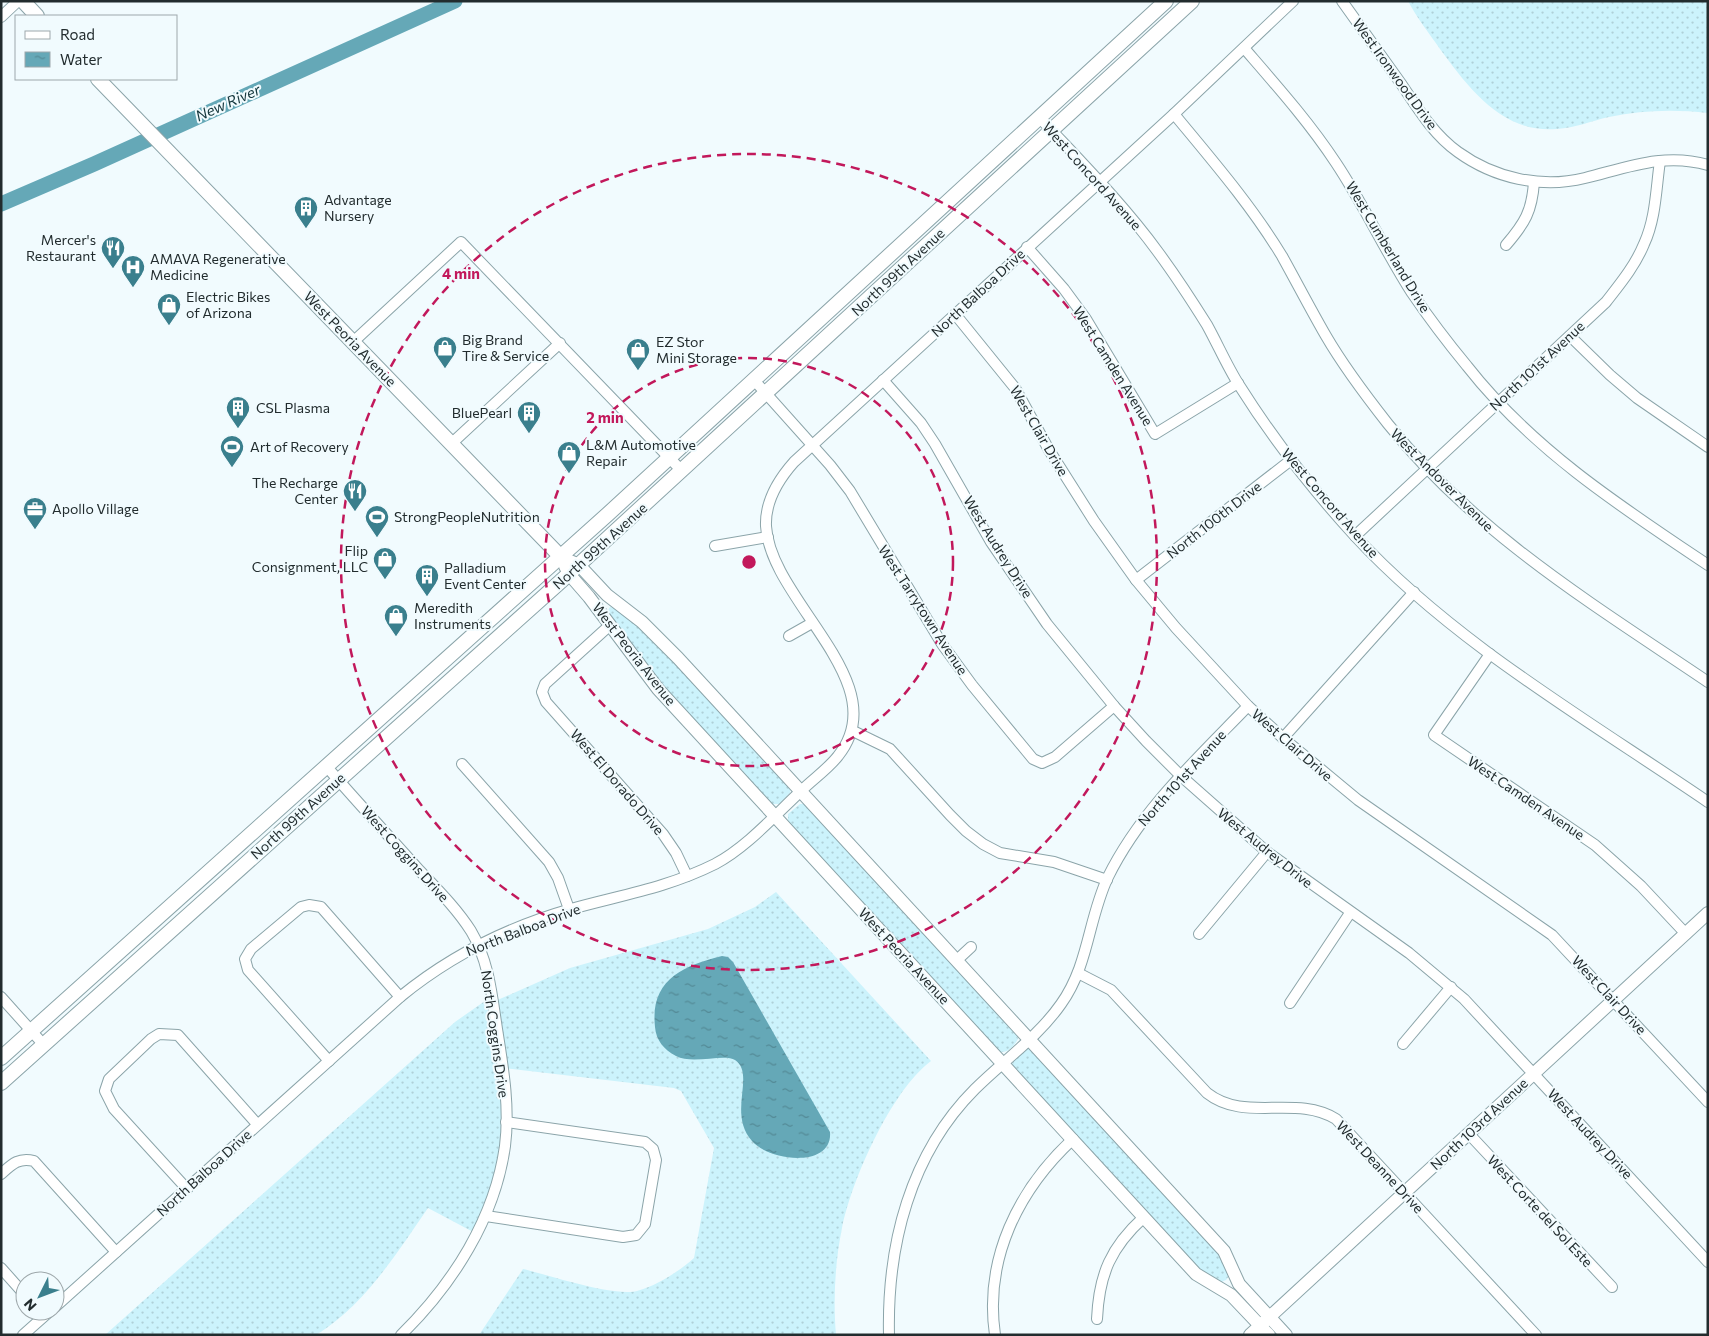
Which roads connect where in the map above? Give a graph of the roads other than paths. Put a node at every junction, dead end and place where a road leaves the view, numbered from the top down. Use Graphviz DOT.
graph roads {
  1 [pos="18,1"];
  2 [pos="23,1"];
  3 [pos="1166,1"];
  4 [pos="1192,1"];
  5 [pos="1294,1"];
  6 [pos="1342,1"];
  7 [pos="36,15"];
  8 [pos="1,16"];
  9 [pos="1244,48"];
  10 [pos="99,80"];
  11 [pos="1174,114"];
  12 [pos="1039,117"];
  13 [pos="1051,131"];
  14 [pos="1660,161"];
  15 [pos="1708,165"];
  16 [pos="1099,182"];
  17 [pos="1534,182"];
  18 [pos="917,230"];
  19 [pos="930,243"];
  20 [pos="1506,245"];
  21 [pos="1027,247"];
  22 [pos="955,314"];
  23 [pos="1570,336"];
  24 [pos="353,342"];
  25 [pos="560,343"];
  26 [pos="754,380"];
  27 [pos="883,380"];
  28 [pos="1238,383"];
  29 [pos="766,394"];
  30 [pos="1498,402"];
  31 [pos="451,444"];
  32 [pos="812,445"];
  33 [pos="1708,447"];
  34 [pos="669,458"];
  35 [pos="1291,460"];
  36 [pos="1426,468"];
  37 [pos="682,471"];
  38 [pos="1355,536"];
  39 [pos="768,537"];
  40 [pos="715,546"];
  41 [pos="561,557"];
  42 [pos="1708,565"];
  43 [pos="574,570"];
  44 [pos="1136,580"];
  45 [pos="1414,592"];
  46 [pos="812,623"];
  47 [pos="610,626"];
  48 [pos="789,636"];
  49 [pos="1490,654"];
  50 [pos="422,681"];
  51 [pos="1708,682"];
  52 [pos="434,695"];
  53 [pos="1114,706"];
  54 [pos="1248,706"];
  55 [pos="853,731"];
  56 [pos="1283,738"];
  57 [pos="462,764"];
  58 [pos="327,767"];
  59 [pos="1181,776"];
  60 [pos="338,780"];
  61 [pos="800,792"];
  62 [pos="1708,802"];
  63 [pos="774,816"];
  64 [pos="1267,852"];
  65 [pos="687,876"];
  66 [pos="1107,880"];
  67 [pos="569,910"];
  68 [pos="1708,912"];
  69 [pos="1350,913"];
  70 [pos="1199,934"];
  71 [pos="1686,934"];
  72 [pos="478,945"];
  73 [pos="971,947"];
  74 [pos="956,960"];
  75 [pos="1078,973"];
  76 [pos="1451,987"];
  77 [pos="1,997"];
  78 [pos="400,997"];
  79 [pos="1614,1000"];
  80 [pos="1290,1003"];
  81 [pos="32,1031"];
  82 [pos="1028,1039"];
  83 [pos="43,1044"];
  84 [pos="1404,1044"];
  85 [pos="1,1058"];
  86 [pos="329,1061"];
  87 [pos="1002,1063"];
  88 [pos="1534,1073"];
  89 [pos="1,1083"];
  90 [pos="1708,1102"];
  91 [pos="506,1122"];
  92 [pos="257,1124"];
  93 [pos="1469,1134"];
  94 [pos="1073,1139"];
  95 [pos="1,1174"];
  96 [pos="187,1189"];
  97 [pos="1404,1192"];
  98 [pos="486,1216"];
  99 [pos="1144,1217"];
  100 [pos="116,1252"];
  101 [pos="1708,1262"];
  102 [pos="1,1268"];
  103 [pos="15,1283"];
  104 [pos="1612,1287"];
  105 [pos="65,1297"];
  106 [pos="1097,1319"];
  107 [pos="37,1321"];
  108 [pos="1266,1326"];
  109 [pos="23,1335"];
  110 [pos="401,1335"];
  111 [pos="889,1335"];
  112 [pos="995,1335"];
  113 [pos="1250,1335"];
  114 [pos="1286,1335"];
  115 [pos="1536,1335"];
  1 -- 8 [label="street"];
  2 -- 7 [label="main road"];
  3 -- 12 [label="main road, North 99th Avenue"];
  4 -- 13 [label="main road, North 99th Avenue"];
  5 -- 9 [label="street, North Balboa Drive"];
  6 -- 17 [label="street, West Ironwood Drive"];
  9 -- 11 [label="street, North Balboa Drive"];
  9 -- 30 [label="street, West Cumberland Drive"];
  10 -- 24 [label="main road, West Peoria Avenue"];
  11 -- 16 [label="street, North Balboa Drive"];
  11 -- 36 [label="street, West Andover Avenue"];
  12 -- 13 [label="street, West Concord Avenue"];
  12 -- 18 [label="main road, North 99th Avenue"];
  13 -- 16 [label="street, West Concord Avenue"];
  13 -- 19 [label="main road, North 99th Avenue"];
  14 -- 15 [label="street, West Ironwood Drive"];
  14 -- 17 [label="street, West Ironwood Drive"];
  14 -- 23 [label="street, North 101st Avenue"];
  16 -- 21 [label="street, North Balboa Drive"];
  16 -- 28 [label="street, West Concord Avenue"];
  17 -- 20 [label="street"];
  18 -- 19 [label="main road"];
  18 -- 26 [label="main road, North 99th Avenue"];
  19 -- 29 [label="main road, North 99th Avenue"];
  21 -- 22 [label="street, North Balboa Drive"];
  21 -- 28 [label="street, West Camden Avenue"];
  22 -- 27 [label="street, North Balboa Drive"];
  22 -- 44 [label="street, West Clair Drive"];
  23 -- 30 [label="street, North 101st Avenue"];
  23 -- 33 [label="street"];
  24 -- 25 [label="street"];
  24 -- 31 [label="main road, West Peoria Avenue"];
  25 -- 31 [label="street"];
  25 -- 34 [label="street"];
  26 -- 29 [label="street, West Tarrytown Avenue"];
  26 -- 34 [label="main road, North 99th Avenue"];
  27 -- 32 [label="street, North Balboa Drive"];
  27 -- 53 [label="street, West Audrey Drive"];
  28 -- 35 [label="street, West Concord Avenue"];
  29 -- 32 [label="street, West Tarrytown Avenue"];
  29 -- 37 [label="main road, North 99th Avenue"];
  30 -- 36 [label="street, North 101st Avenue"];
  30 -- 42 [label="street, West Cumberland Drive"];
  31 -- 41 [label="main road, West Peoria Avenue"];
  32 -- 39 [label="street, North Balboa Drive"];
  32 -- 53 [label="street, West Tarrytown Avenue"];
  34 -- 37 [label="street"];
  34 -- 41 [label="main road, North 99th Avenue"];
  35 -- 38 [label="street, West Concord Avenue"];
  35 -- 44 [label="street, North 100th Drive"];
  36 -- 38 [label="street, North 101st Avenue"];
  36 -- 51 [label="street, West Andover Avenue"];
  37 -- 43 [label="main road, North 99th Avenue"];
  38 -- 45 [label="street, West Concord Avenue"];
  39 -- 40 [label="street"];
  39 -- 46 [label="street, North Balboa Drive"];
  41 -- 43 [label="street, West Peoria Avenue"];
  41 -- 50 [label="main road, North 99th Avenue"];
  43 -- 47 [label="street, West Peoria Avenue"];
  43 -- 52 [label="main road, North 99th Avenue"];
  43 -- 61 [label="street, West Peoria Avenue"];
  44 -- 54 [label="street, West Clair Drive"];
  45 -- 49 [label="street, West Concord Avenue"];
  45 -- 56 [label="street"];
  46 -- 48 [label="street"];
  46 -- 55 [label="street, North Balboa Drive"];
  47 -- 63 [label="street, West Peoria Avenue"];
  47 -- 65 [label="street, West El Dorado Drive"];
  49 -- 62 [label="street, West Concord Avenue"];
  49 -- 71 [label="street, West Camden Avenue"];
  50 -- 52 [label="main road"];
  50 -- 58 [label="main road, North 99th Avenue"];
  52 -- 60 [label="main road, North 99th Avenue"];
  53 -- 59 [label="street, West Audrey Drive"];
  54 -- 56 [label="street, West Clair Drive"];
  54 -- 59 [label="street, North 101st Avenue"];
  55 -- 61 [label="street, North Balboa Drive"];
  55 -- 66 [label="street"];
  56 -- 79 [label="street, West Clair Drive"];
  57 -- 67 [label="street"];
  58 -- 60 [label="street, West Coggins Drive"];
  58 -- 81 [label="main road, North 99th Avenue"];
  59 -- 64 [label="street, West Audrey Drive"];
  59 -- 66 [label="street, North 101st Avenue"];
  60 -- 72 [label="street, West Coggins Drive"];
  60 -- 83 [label="main road, North 99th Avenue"];
  61 -- 63 [label="street, North Balboa Drive"];
  61 -- 74 [label="street, West Peoria Avenue"];
  63 -- 65 [label="street, North Balboa Drive"];
  63 -- 87 [label="street, West Peoria Avenue"];
  64 -- 69 [label="street, West Audrey Drive"];
  64 -- 70 [label="street"];
  65 -- 67 [label="street, North Balboa Drive"];
  66 -- 75 [label="street, North 101st Avenue"];
  67 -- 72 [label="street, North Balboa Drive"];
  68 -- 71 [label="street, North 103rd Avenue"];
  69 -- 76 [label="street, West Audrey Drive"];
  69 -- 80 [label="street"];
  71 -- 79 [label="street, North 103rd Avenue"];
  72 -- 78 [label="street, North Balboa Drive"];
  72 -- 91 [label="street, North Coggins Drive"];
  73 -- 74 [label="street"];
  74 -- 82 [label="street, West Peoria Avenue"];
  75 -- 82 [label="street, North 101st Avenue"];
  75 -- 97 [label="street, West Deanne Drive"];
  76 -- 84 [label="street"];
  76 -- 88 [label="street, West Audrey Drive"];
  77 -- 81 [label="street"];
  78 -- 86 [label="street, North Balboa Drive"];
  78 -- 86 [label="street"];
  79 -- 88 [label="street, North 103rd Avenue"];
  79 -- 90 [label="street, West Clair Drive"];
  81 -- 83 [label="street"];
  81 -- 85 [label="main road, North 99th Avenue"];
  82 -- 87 [label="street, North 101st Avenue"];
  82 -- 108 [label="street, West Peoria Avenue"];
  83 -- 89 [label="main road, North 99th Avenue"];
  86 -- 92 [label="street, North Balboa Drive"];
  87 -- 94 [label="street, West Peoria Avenue"];
  87 -- 111 [label="street, North 101st Avenue"];
  88 -- 93 [label="street, North 103rd Avenue"];
  88 -- 101 [label="street, West Audrey Drive"];
  91 -- 98 [label="street, North Coggins Drive"];
  91 -- 98 [label="street"];
  92 -- 96 [label="street, North Balboa Drive"];
  92 -- 96 [label="street"];
  93 -- 97 [label="street, North 103rd Avenue"];
  93 -- 104 [label="street, West Corte del Sol Este"];
  94 -- 99 [label="street, West Peoria Avenue"];
  94 -- 112 [label="street"];
  95 -- 100 [label="street"];
  96 -- 100 [label="street, North Balboa Drive"];
  97 -- 108 [label="street, North 103rd Avenue"];
  97 -- 115 [label="street, West Deanne Drive"];
  98 -- 110 [label="street, North Coggins Drive"];
  99 -- 106 [label="street"];
  99 -- 108 [label="street, West Peoria Avenue"];
  100 -- 105 [label="street, North Balboa Drive"];
  102 -- 103 [label="street"];
  107 -- 109 [label="street"];
  108 -- 113 [label="street, North 103rd Avenue"];
  108 -- 114 [label="street, West Peoria Avenue"];
}
